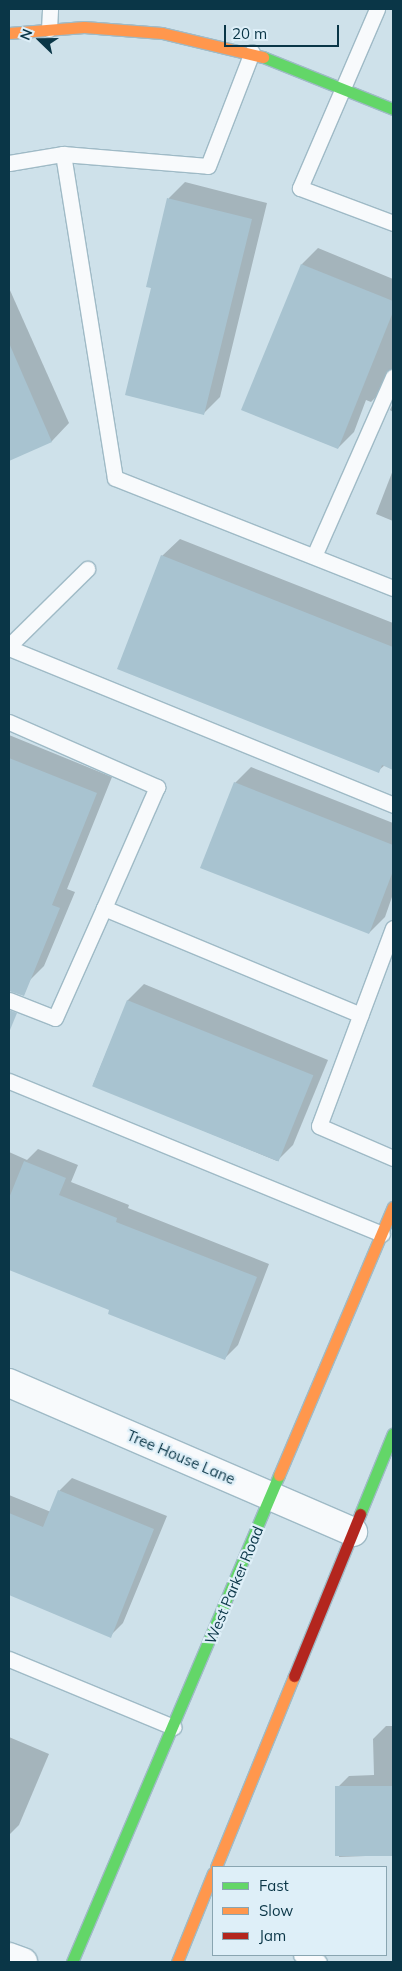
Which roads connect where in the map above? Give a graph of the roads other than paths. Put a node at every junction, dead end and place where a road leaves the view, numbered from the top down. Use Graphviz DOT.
graph roads {
  1 [pos="50,9"];
  2 [pos="376,9"];
  3 [pos="49,29"];
  4 [pos="9,33"];
  5 [pos="252,52"];
  6 [pos="344,89"];
  7 [pos="393,109"];
  8 [pos="63,154"];
  9 [pos="9,163"];
  10 [pos="393,223"];
  11 [pos="393,377"];
  12 [pos="314,556"];
  13 [pos="87,569"];
  14 [pos="393,588"];
  15 [pos="9,647"];
  16 [pos="9,722"];
  17 [pos="393,805"];
  18 [pos="104,908"];
  19 [pos="393,928"];
  20 [pos="9,1000"];
  21 [pos="361,1015"];
  22 [pos="9,1081"];
  23 [pos="393,1158"];
  24 [pos="393,1207"];
  25 [pos="382,1234"];
  26 [pos="9,1383"];
  27 [pos="393,1433"];
  28 [pos="272,1496"];
  29 [pos="353,1532"];
  30 [pos="9,1659"];
  31 [pos="173,1727"];
  32 [pos="216,1866"];
  33 [pos="212,1876"];
  34 [pos="198,1911"];
  35 [pos="212,1918"];
  36 [pos="304,1956"];
  37 [pos="9,1957"];
  38 [pos="23,1962"];
  39 [pos="72,1962"];
  40 [pos="177,1962"];
  41 [pos="319,1962"];
  1 -- 3 [label="lane"];
  2 -- 6 [label="lane"];
  3 -- 4 [label="main road"];
  3 -- 5 [label="main road"];
  5 -- 6 [label="main road"];
  5 -- 8 [label="lane"];
  6 -- 7 [label="main road"];
  6 -- 10 [label="lane"];
  8 -- 9 [label="lane"];
  8 -- 12 [label="lane"];
  11 -- 12 [label="lane"];
  12 -- 14 [label="lane"];
  13 -- 15 [label="lane"];
  15 -- 17 [label="lane"];
  16 -- 18 [label="lane"];
  18 -- 20 [label="lane"];
  18 -- 21 [label="lane"];
  19 -- 21 [label="lane"];
  21 -- 23 [label="lane"];
  22 -- 25 [label="lane"];
  24 -- 25 [label="main road, West Parker Road"];
  25 -- 28 [label="main road, West Parker Road"];
  26 -- 28 [label="street, Tree House Lane"];
  27 -- 29 [label="main road"];
  28 -- 29 [label="street, Tree House Lane"];
  28 -- 31 [label="main road, West Parker Road"];
  29 -- 32 [label="main road"];
  30 -- 31 [label="lane"];
  31 -- 39 [label="main road, West Parker Road"];
  33 -- 34 [label="main road"];
  34 -- 35 [label="lane"];
  34 -- 40 [label="main road"];
  36 -- 41 [label="lane"];
  37 -- 38 [label="street"];
}
